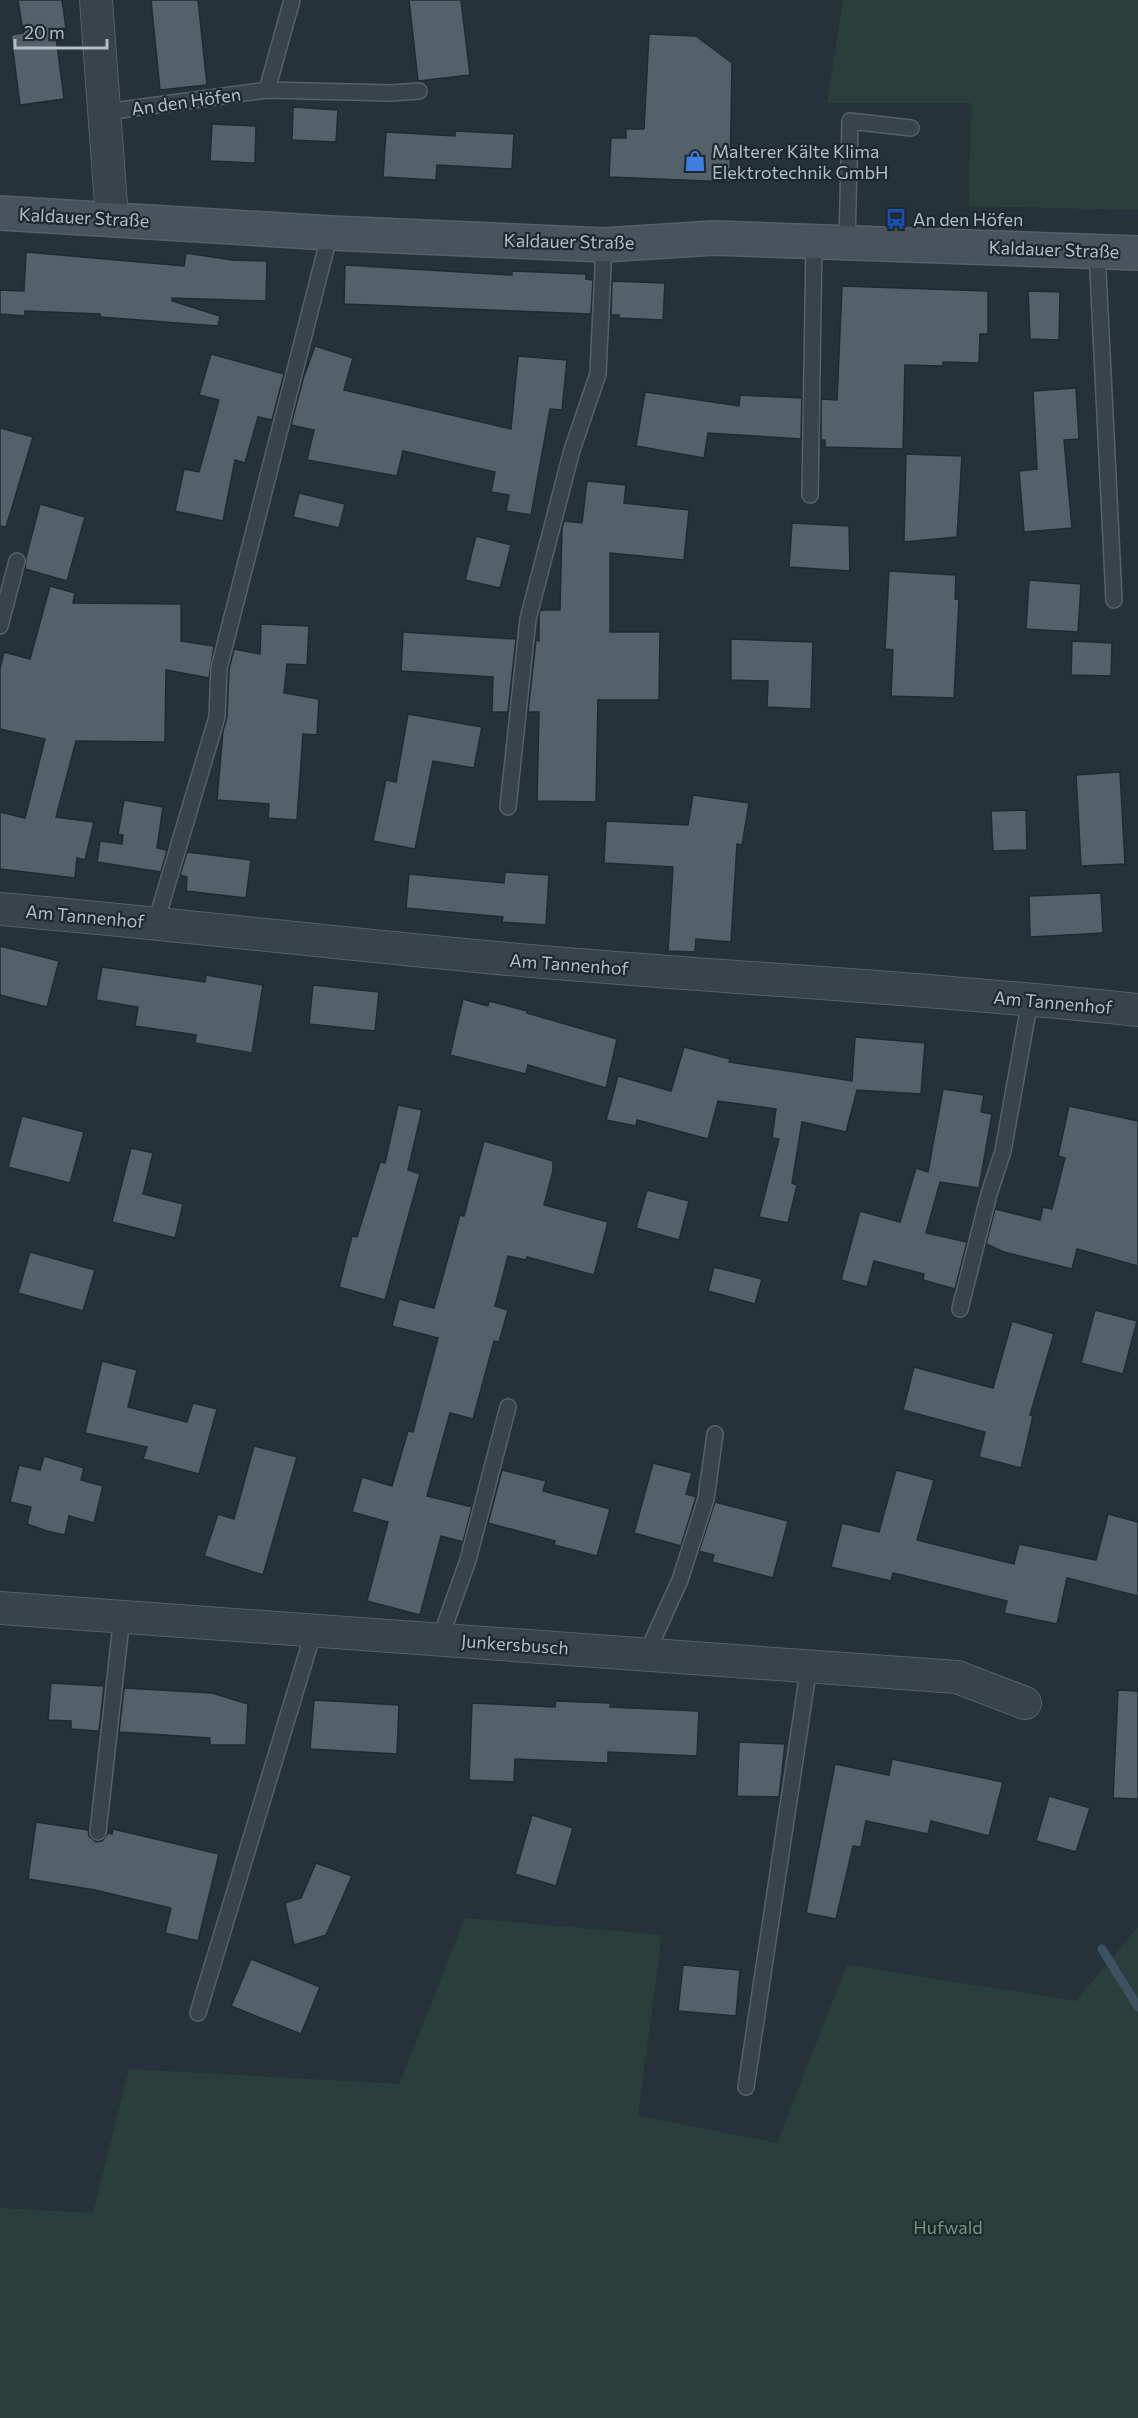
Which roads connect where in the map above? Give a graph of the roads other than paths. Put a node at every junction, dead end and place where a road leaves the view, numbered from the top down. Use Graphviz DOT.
graph roads {
  1 [pos="96,0"];
  2 [pos="292,0"];
  3 [pos="267,90"];
  4 [pos="419,91"];
  5 [pos="106,112"];
  6 [pos="911,128"];
  7 [pos="0,213"];
  8 [pos="112,218"];
  9 [pos="330,233"];
  10 [pos="814,242"];
  11 [pos="847,242"];
  12 [pos="604,245"];
  13 [pos="1097,251"];
  14 [pos="1138,253"];
  15 [pos="810,495"];
  16 [pos="17,561"];
  17 [pos="1114,600"];
  18 [pos="0,626"];
  19 [pos="508,807"];
  20 [pos="0,909"];
  21 [pos="156,922"];
  22 [pos="1030,1000"];
  23 [pos="1138,1010"];
  24 [pos="960,1309"];
  25 [pos="508,1407"];
  26 [pos="715,1434"];
  27 [pos="0,1608"];
  28 [pos="122,1616"];
  29 [pos="314,1630"];
  30 [pos="440,1639"];
  31 [pos="646,1653"];
  32 [pos="809,1666"];
  33 [pos="1025,1703"];
  34 [pos="98,1832"];
  35 [pos="198,2013"];
  36 [pos="746,2088"];
  1 -- 5 [label="street, An den Höfen"];
  2 -- 3 [label="lane, An den Höfen"];
  3 -- 4 [label="lane, An den Höfen"];
  3 -- 5 [label="lane, An den Höfen"];
  5 -- 8 [label="street, An den Höfen"];
  6 -- 11 [label="lane"];
  7 -- 8 [label="street, Kaldauer Straße"];
  8 -- 9 [label="street, Kaldauer Straße"];
  9 -- 12 [label="street, Kaldauer Straße"];
  9 -- 21 [label="lane"];
  10 -- 11 [label="street, Kaldauer Straße"];
  10 -- 12 [label="street, Kaldauer Straße"];
  10 -- 15 [label="lane"];
  11 -- 13 [label="street, Kaldauer Straße"];
  12 -- 19 [label="lane"];
  13 -- 14 [label="street, Kaldauer Straße"];
  13 -- 17 [label="lane"];
  16 -- 18 [label="lane"];
  20 -- 21 [label="street, Am Tannenhof"];
  21 -- 22 [label="street, Am Tannenhof"];
  22 -- 23 [label="street, Am Tannenhof"];
  22 -- 24 [label="lane"];
  25 -- 30 [label="lane"];
  26 -- 31 [label="lane"];
  27 -- 28 [label="street, Junkersbusch"];
  28 -- 29 [label="street, Junkersbusch"];
  28 -- 34 [label="lane"];
  29 -- 30 [label="street, Junkersbusch"];
  29 -- 35 [label="lane"];
  30 -- 31 [label="street, Junkersbusch"];
  31 -- 32 [label="street, Junkersbusch"];
  32 -- 33 [label="street, Junkersbusch"];
  32 -- 36 [label="lane"];
}
